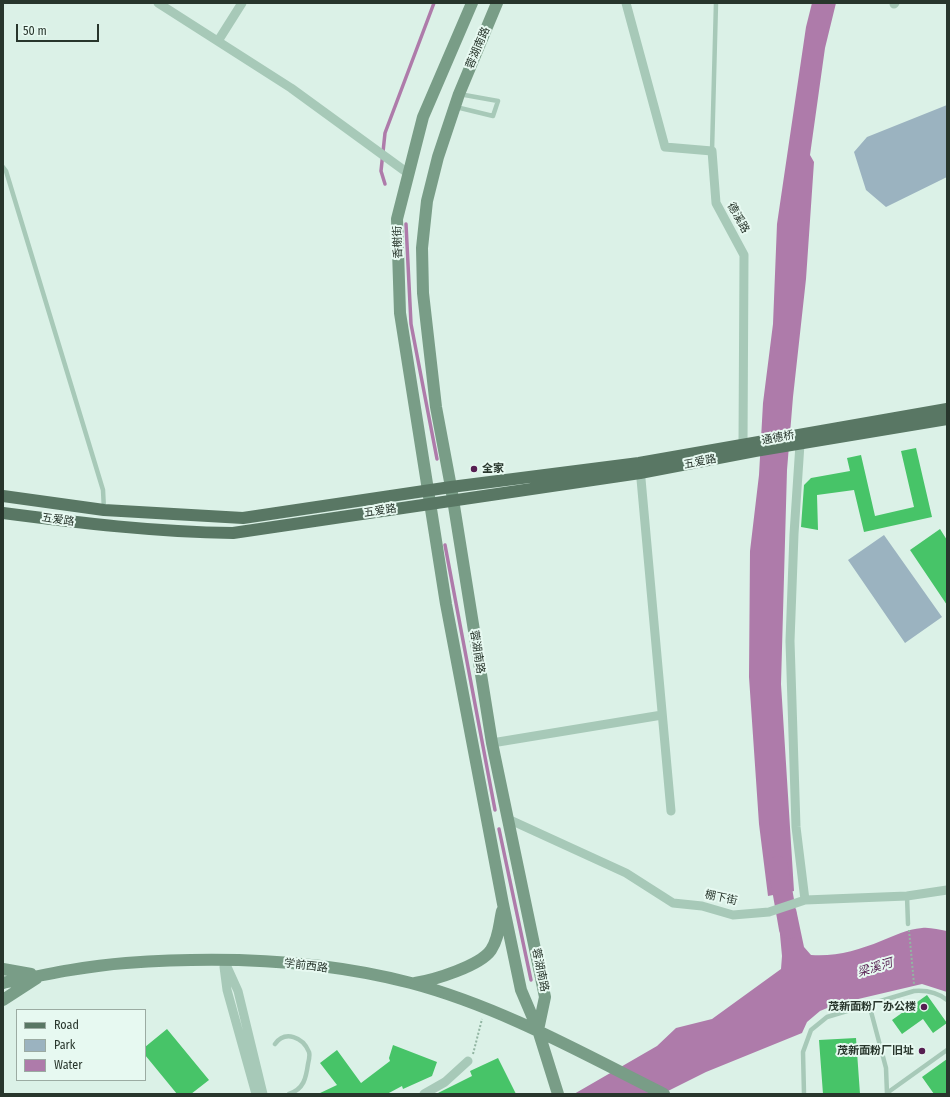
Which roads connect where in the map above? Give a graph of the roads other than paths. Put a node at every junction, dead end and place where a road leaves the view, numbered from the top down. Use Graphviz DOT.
graph roads {
  1 [pos="158,3"];
  2 [pos="242,3"];
  3 [pos="472,3"];
  4 [pos="497,3"];
  5 [pos="626,3"];
  6 [pos="716,3"];
  7 [pos="218,41"];
  8 [pos="459,94"];
  9 [pos="455,106"];
  10 [pos="712,151"];
  11 [pos="3,167"];
  12 [pos="409,174"];
  13 [pos="947,410"];
  14 [pos="947,419"];
  15 [pos="800,439"];
  16 [pos="751,446"];
  17 [pos="640,468"];
  18 [pos="451,487"];
  19 [pos="428,492"];
  20 [pos="3,496"];
  21 [pos="453,501"];
  22 [pos="429,504"];
  23 [pos="104,510"];
  24 [pos="3,513"];
  25 [pos="662,715"];
  26 [pos="492,743"];
  27 [pos="671,811"];
  28 [pos="508,819"];
  29 [pos="487,822"];
  30 [pos="947,890"];
  31 [pos="907,896"];
  32 [pos="805,900"];
  33 [pos="503,904"];
  34 [pos="908,924"];
  35 [pos="224,960"];
  36 [pos="3,968"];
  37 [pos="40,976"];
  38 [pos="3,982"];
  39 [pos="412,984"];
  40 [pos="3,1000"];
  41 [pos="947,1000"];
  42 [pos="869,1004"];
  43 [pos="538,1030"];
  44 [pos="275,1044"];
  45 [pos="947,1050"];
  46 [pos="468,1061"];
  47 [pos="557,1090"];
  48 [pos="256,1094"];
  49 [pos="263,1094"];
  50 [pos="289,1094"];
  51 [pos="424,1094"];
  52 [pos="664,1094"];
  53 [pos="804,1094"];
  54 [pos="887,1094"];
  1 -- 7 [label="street"];
  2 -- 7 [label="street"];
  3 -- 12 [label="main road, 香榭街"];
  4 -- 8 [label="main road, 蓉湖南路"];
  5 -- 10 [label="street"];
  6 -- 10 [label="lane"];
  7 -- 12 [label="street"];
  8 -- 9 [label="main road, 蓉湖南路"];
  8 -- 9 [label="lane"];
  9 -- 18 [label="main road, 蓉湖南路"];
  10 -- 16 [label="street, 德溪路"];
  11 -- 23 [label="lane"];
  12 -- 19 [label="main road, 香榭街"];
  13 -- 15 [label="main road"];
  14 -- 15 [label="main road"];
  15 -- 16 [label="main road, 通德桥"];
  15 -- 32 [label="street"];
  16 -- 17 [label="main road, 五爱路"];
  17 -- 18 [label="main road, 五爱路"];
  17 -- 21 [label="main road, 五爱路"];
  17 -- 25 [label="street"];
  18 -- 19 [label="main road, 五爱路"];
  18 -- 21 [label="main road, 蓉湖南路"];
  19 -- 22 [label="main road, 蓉湖南路"];
  19 -- 23 [label="main road, 五爱路"];
  20 -- 23 [label="main road, 五爱路"];
  21 -- 22 [label="main road, 五爱路"];
  21 -- 26 [label="main road, 蓉湖南路"];
  22 -- 24 [label="main road, 五爱路"];
  22 -- 29 [label="main road, 蓉湖南路"];
  25 -- 26 [label="street"];
  25 -- 27 [label="street"];
  26 -- 28 [label="main road, 蓉湖南路"];
  28 -- 29 [label="main road"];
  28 -- 32 [label="street, 棚下街"];
  28 -- 43 [label="main road, 蓉湖南路"];
  29 -- 33 [label="main road, 蓉湖南路"];
  30 -- 31 [label="street, 棚下街"];
  31 -- 32 [label="street, 棚下街"];
  31 -- 34 [label="lane"];
  33 -- 39 [label="main road"];
  33 -- 43 [label="main road, 蓉湖南路"];
  35 -- 37 [label="main road, 学前西路"];
  35 -- 39 [label="main road, 学前西路"];
  35 -- 48 [label="street"];
  35 -- 49 [label="street"];
  36 -- 37 [label="main road"];
  37 -- 38 [label="main road, 学前西路"];
  37 -- 40 [label="main road"];
  39 -- 43 [label="main road, 学前西路"];
  41 -- 42 [label="lane"];
  42 -- 53 [label="lane"];
  42 -- 54 [label="lane"];
  43 -- 47 [label="main road"];
  43 -- 52 [label="main road, 学前西路"];
  44 -- 50 [label="lane"];
  45 -- 54 [label="lane"];
  46 -- 51 [label="street"];
}
